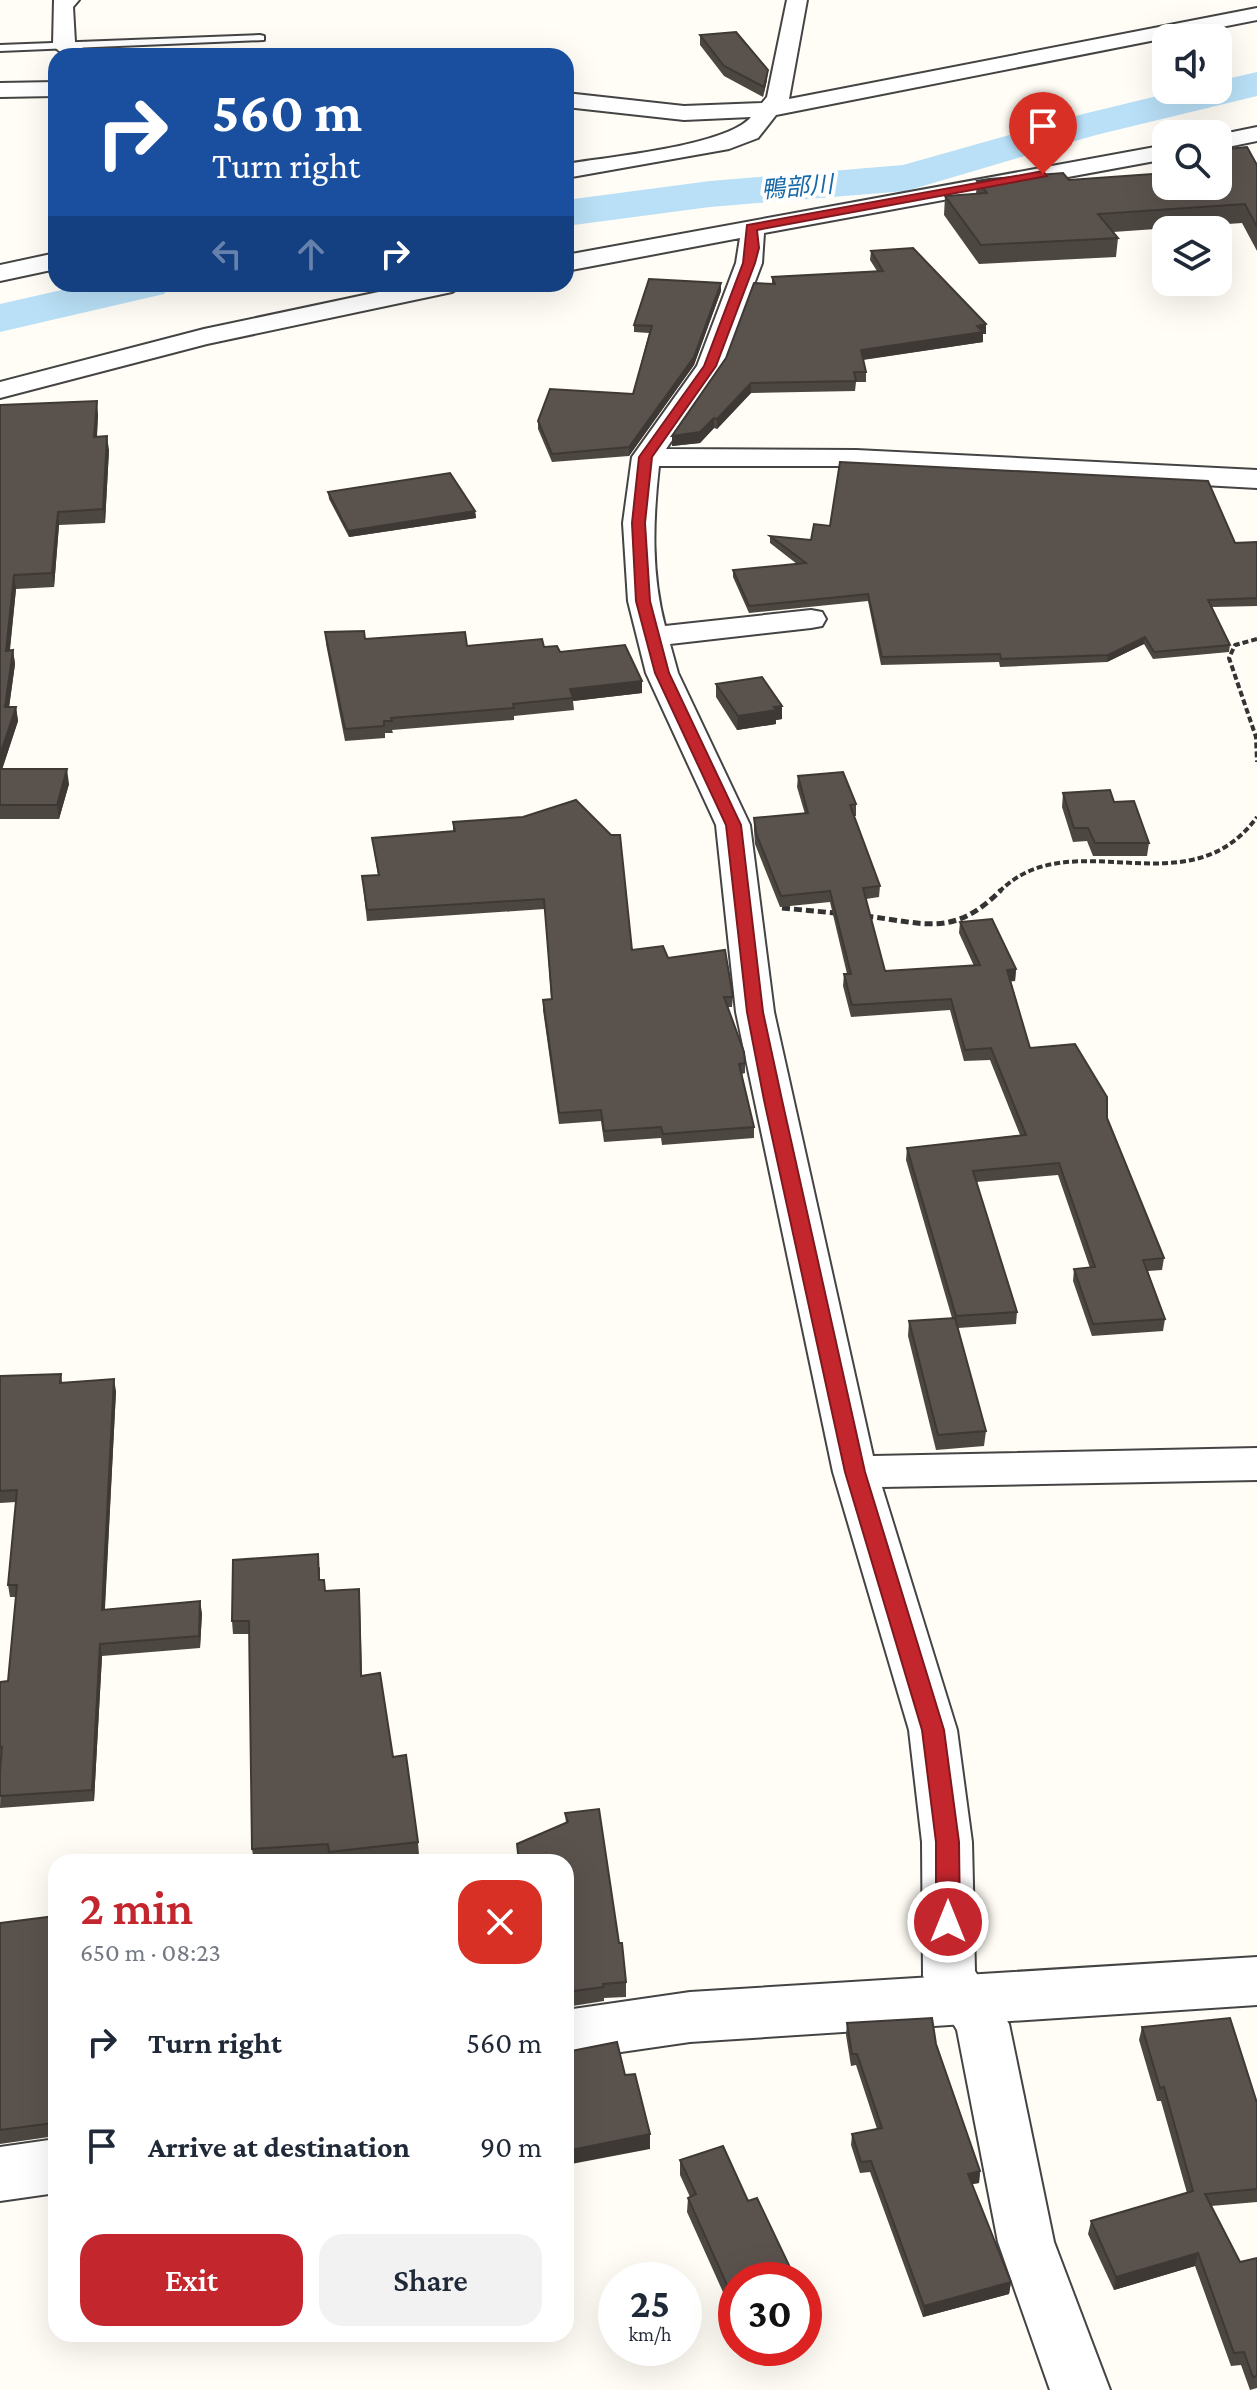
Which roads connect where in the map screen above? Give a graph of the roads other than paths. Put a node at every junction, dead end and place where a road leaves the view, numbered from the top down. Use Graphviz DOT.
graph roads {
  1 [pos="69,0"];
  2 [pos="797,0"];
  3 [pos="1257,14"];
  4 [pos="260,38"];
  5 [pos="0,48"];
  6 [pos="72,48"];
  7 [pos="116,48"];
  8 [pos="48,50"];
  9 [pos="48,89"];
  10 [pos="0,90"];
  11 [pos="574,101"];
  12 [pos="771,109"];
  13 [pos="1257,134"];
  14 [pos="1232,139"];
  15 [pos="1152,155"];
  16 [pos="574,170"];
  17 [pos="751,228"];
  18 [pos="574,261"];
  19 [pos="48,263"];
  20 [pos="0,273"];
  21 [pos="415,292"];
  22 [pos="0,390"];
  23 [pos="646,457"];
  24 [pos="1257,479"];
  25 [pos="811,619"];
  26 [pos="654,637"];
  27 [pos="1257,1464"];
  28 [pos="855,1472"];
  29 [pos="1257,1981"];
  30 [pos="966,2001"];
  31 [pos="574,2034"];
  32 [pos="48,2167"];
  33 [pos="0,2174"];
  34 [pos="1080,2390"];
  1 -- 6 [label="street"];
  2 -- 12 [label="street"];
  3 -- 12 [label="street"];
  4 -- 7 [label="lane"];
  5 -- 8 [label="lane"];
  9 -- 10 [label="street"];
  11 -- 12 [label="street"];
  12 -- 16 [label="street"];
  13 -- 14 [label="street"];
  15 -- 17 [label="street"];
  17 -- 18 [label="street"];
  17 -- 23 [label="street"];
  19 -- 20 [label="street"];
  21 -- 22 [label="street"];
  23 -- 24 [label="street"];
  23 -- 26 [label="street"];
  25 -- 26 [label="street"];
  26 -- 28 [label="street"];
  27 -- 28 [label="street"];
  28 -- 30 [label="street"];
  29 -- 30 [label="street"];
  30 -- 31 [label="street"];
  30 -- 34 [label="street"];
  32 -- 33 [label="street"];
}
